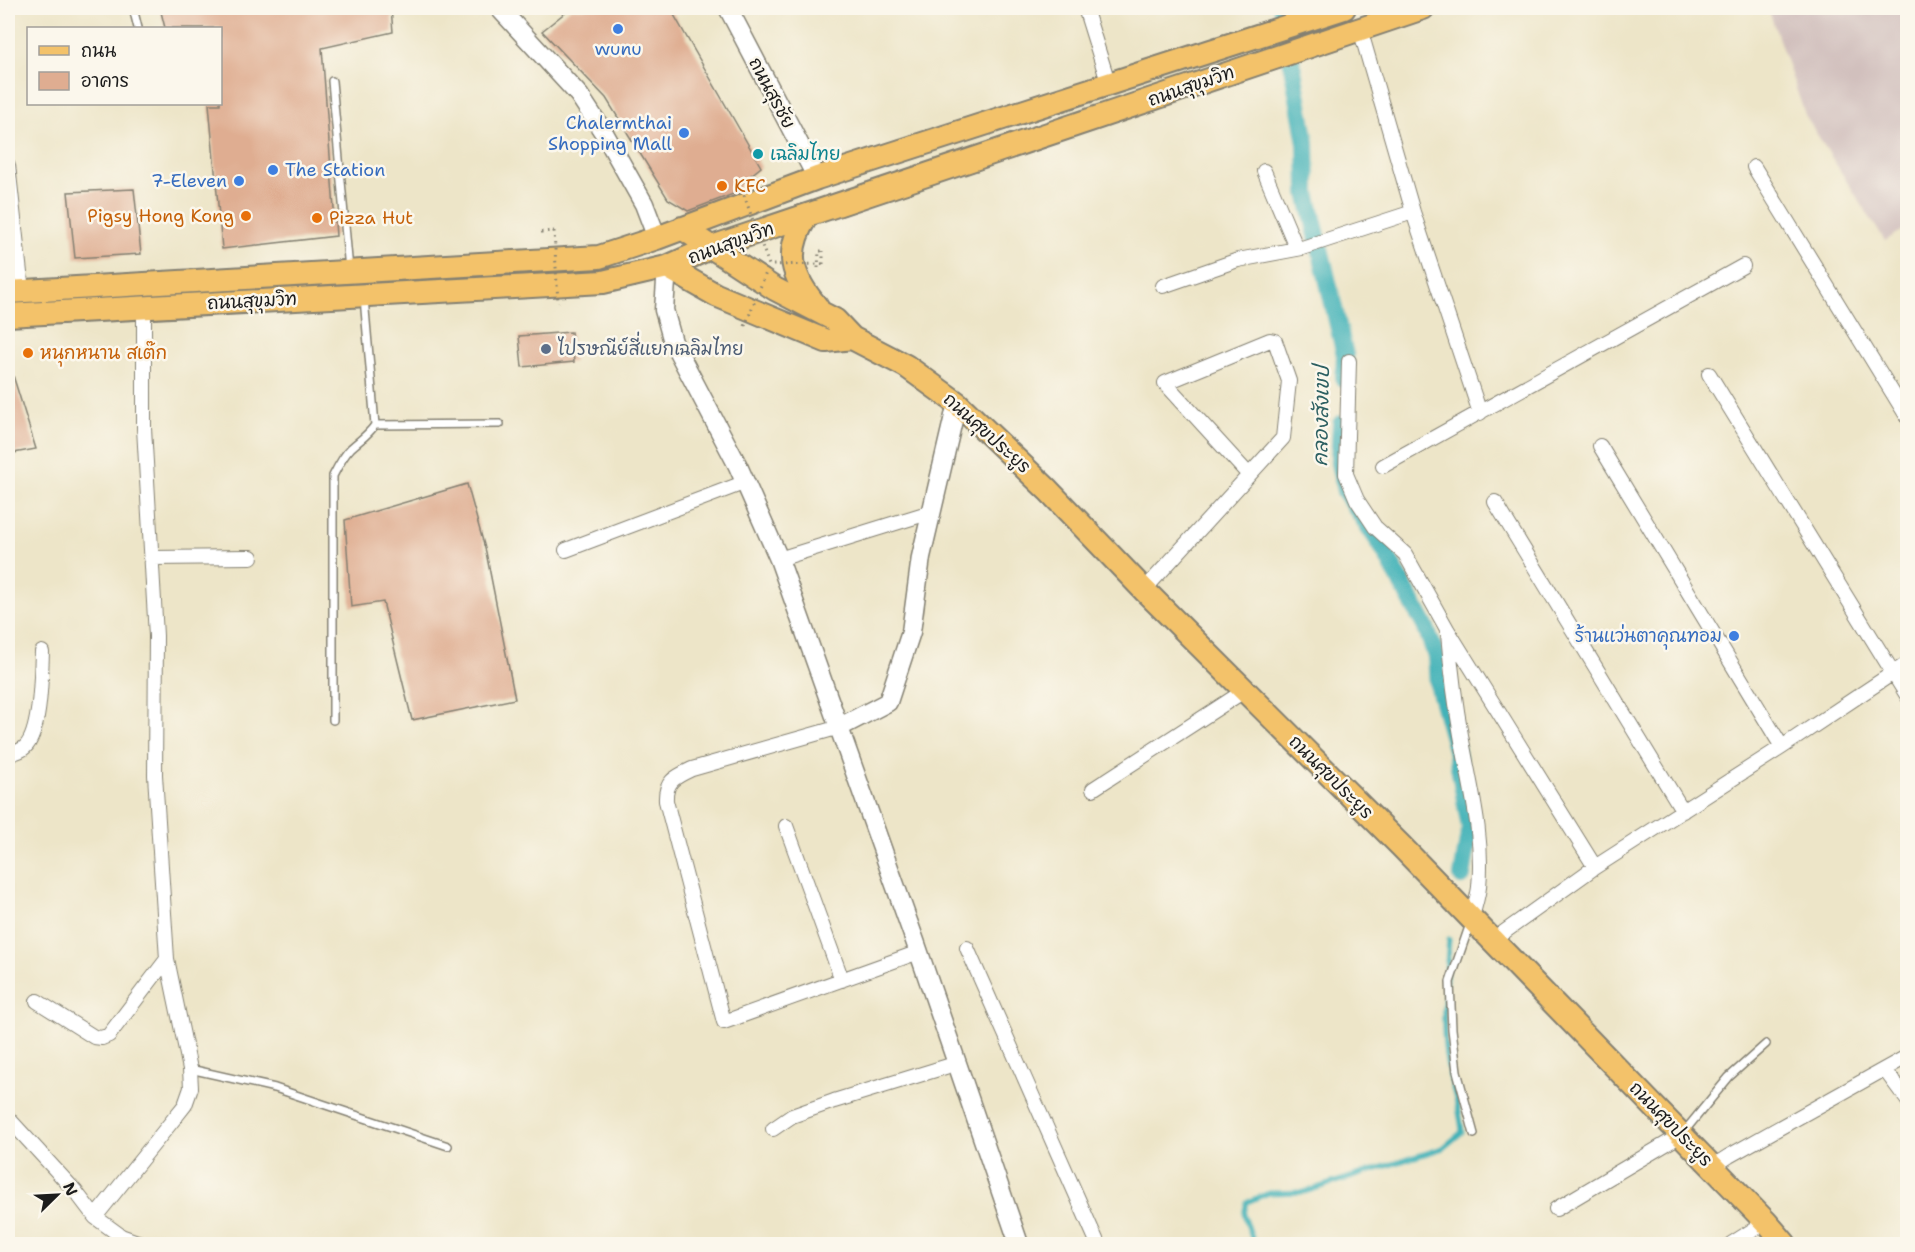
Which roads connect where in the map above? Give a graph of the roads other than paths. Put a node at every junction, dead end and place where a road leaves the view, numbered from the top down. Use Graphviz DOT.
graph roads {
  1 [pos="133,8"];
  2 [pos="499,8"];
  3 [pos="728,8"];
  4 [pos="1085,8"];
  5 [pos="1344,8"];
  6 [pos="1423,8"];
  7 [pos="138,27"];
  8 [pos="1360,29"];
  9 [pos="332,81"];
  10 [pos="1110,85"];
  11 [pos="8,165"];
  12 [pos="1754,167"];
  13 [pos="1264,171"];
  14 [pos="817,178"];
  15 [pos="1413,212"];
  16 [pos="806,216"];
  17 [pos="682,228"];
  18 [pos="657,238"];
  19 [pos="712,247"];
  20 [pos="1299,248"];
  21 [pos="1743,266"];
  22 [pos="667,267"];
  23 [pos="349,272"];
  24 [pos="1163,286"];
  25 [pos="15,291"];
  26 [pos="363,295"];
  27 [pos="144,308"];
  28 [pos="821,312"];
  29 [pos="8,315"];
  30 [pos="852,338"];
  31 [pos="1349,361"];
  32 [pos="1710,374"];
  33 [pos="957,403"];
  34 [pos="1480,413"];
  35 [pos="1908,418"];
  36 [pos="500,424"];
  37 [pos="375,425"];
  38 [pos="1600,446"];
  39 [pos="1383,466"];
  40 [pos="1249,475"];
  41 [pos="746,482"];
  42 [pos="1495,502"];
  43 [pos="931,512"];
  44 [pos="566,550"];
  45 [pos="251,557"];
  46 [pos="151,558"];
  47 [pos="779,559"];
  48 [pos="1144,590"];
  49 [pos="1447,629"];
  50 [pos="42,652"];
  51 [pos="1908,663"];
  52 [pos="1893,673"];
  53 [pos="1244,691"];
  54 [pos="1908,697"];
  55 [pos="333,720"];
  56 [pos="840,727"];
  57 [pos="1782,747"];
  58 [pos="8,754"];
  59 [pos="1093,789"];
  60 [pos="1683,811"];
  61 [pos="786,826"];
  62 [pos="1595,867"];
  63 [pos="1472,918"];
  64 [pos="1493,940"];
  65 [pos="968,948"];
  66 [pos="919,952"];
  67 [pos="167,960"];
  68 [pos="842,980"];
  69 [pos="37,1001"];
  70 [pos="1766,1044"];
  71 [pos="1908,1056"];
  72 [pos="958,1063"];
  73 [pos="190,1069"];
  74 [pos="1885,1070"];
  75 [pos="1908,1101"];
  76 [pos="8,1118"];
  77 [pos="773,1129"];
  78 [pos="1474,1134"];
  79 [pos="1681,1135"];
  80 [pos="448,1146"];
  81 [pos="1712,1167"];
  82 [pos="1556,1209"];
  83 [pos="95,1217"];
  84 [pos="1767,1222"];
  85 [pos="143,1245"];
  86 [pos="1019,1245"];
  87 [pos="1098,1245"];
  88 [pos="1731,1245"];
  89 [pos="1785,1245"];
  1 -- 7 [label="lane"];
  2 -- 18 [label="street"];
  3 -- 14 [label="street, ถนนสุรชัย"];
  4 -- 10 [label="street"];
  5 -- 10 [label="main road, ถนนสุขุมวิท"];
  6 -- 8 [label="main road, ถนนสุขุมวิท"];
  8 -- 15 [label="street"];
  8 -- 16 [label="main road, ถนนสุขุมวิท"];
  9 -- 23 [label="lane"];
  10 -- 14 [label="main road, ถนนสุขุมวิท"];
  11 -- 25 [label="street"];
  12 -- 35 [label="street"];
  13 -- 20 [label="street"];
  14 -- 17 [label="main road, ถนนสุขุมวิท"];
  15 -- 20 [label="street"];
  15 -- 34 [label="street"];
  16 -- 19 [label="main road, ถนนสุขุมวิท"];
  16 -- 28 [label="main road"];
  17 -- 18 [label="main road, ถนนสุขุมวิท"];
  17 -- 19 [label="main road, ถนนศุขประยูร"];
  18 -- 22 [label="main road"];
  18 -- 23 [label="main road, ถนนสุขุมวิท"];
  19 -- 22 [label="main road, ถนนสุขุมวิท"];
  19 -- 28 [label="main road, ถนนศุขประยูร"];
  20 -- 24 [label="street"];
  21 -- 34 [label="street"];
  22 -- 26 [label="main road, ถนนสุขุมวิท"];
  22 -- 30 [label="main road"];
  22 -- 41 [label="street"];
  23 -- 25 [label="main road, ถนนสุขุมวิท"];
  26 -- 27 [label="main road, ถนนสุขุมวิท"];
  26 -- 37 [label="lane"];
  27 -- 29 [label="main road, ถนนสุขุมวิท"];
  27 -- 46 [label="street"];
  28 -- 30 [label="main road, ถนนศุขประยูร"];
  30 -- 33 [label="main road, ถนนศุขประยูร"];
  31 -- 49 [label="street"];
  32 -- 52 [label="street"];
  33 -- 43 [label="street"];
  33 -- 48 [label="main road, ถนนศุขประยูร"];
  34 -- 39 [label="street"];
  36 -- 37 [label="lane"];
  37 -- 55 [label="lane"];
  38 -- 57 [label="street"];
  40 -- 40 [label="street"];
  40 -- 48 [label="street"];
  41 -- 44 [label="street"];
  41 -- 47 [label="street"];
  42 -- 60 [label="street"];
  43 -- 47 [label="street"];
  43 -- 56 [label="street"];
  45 -- 46 [label="street"];
  46 -- 67 [label="street"];
  47 -- 56 [label="street"];
  48 -- 53 [label="main road, ถนนศุขประยูร"];
  49 -- 62 [label="street"];
  49 -- 63 [label="street"];
  50 -- 58 [label="street"];
  51 -- 52 [label="street"];
  52 -- 54 [label="street"];
  52 -- 57 [label="street"];
  53 -- 59 [label="street"];
  53 -- 63 [label="main road, ถนนศุขประยูร"];
  56 -- 66 [label="street"];
  56 -- 68 [label="street"];
  57 -- 60 [label="street"];
  60 -- 62 [label="street"];
  61 -- 68 [label="street"];
  62 -- 64 [label="street"];
  63 -- 64 [label="main road, ถนนศุขประยูร"];
  63 -- 78 [label="lane"];
  64 -- 79 [label="main road, ถนนศุขประยูร"];
  65 -- 87 [label="street"];
  66 -- 68 [label="street"];
  66 -- 72 [label="street"];
  67 -- 69 [label="street"];
  67 -- 73 [label="street"];
  70 -- 79 [label="lane"];
  71 -- 74 [label="street"];
  72 -- 77 [label="street"];
  72 -- 86 [label="street"];
  73 -- 80 [label="lane"];
  73 -- 83 [label="street"];
  74 -- 75 [label="street"];
  74 -- 81 [label="street"];
  76 -- 83 [label="street"];
  79 -- 81 [label="main road, ถนนศุขประยูร"];
  79 -- 82 [label="street"];
  81 -- 84 [label="main road, ถนนศุขประยูร"];
  83 -- 85 [label="street"];
  84 -- 88 [label="street"];
  84 -- 89 [label="main road, ถนนศุขประยูร"];
}
